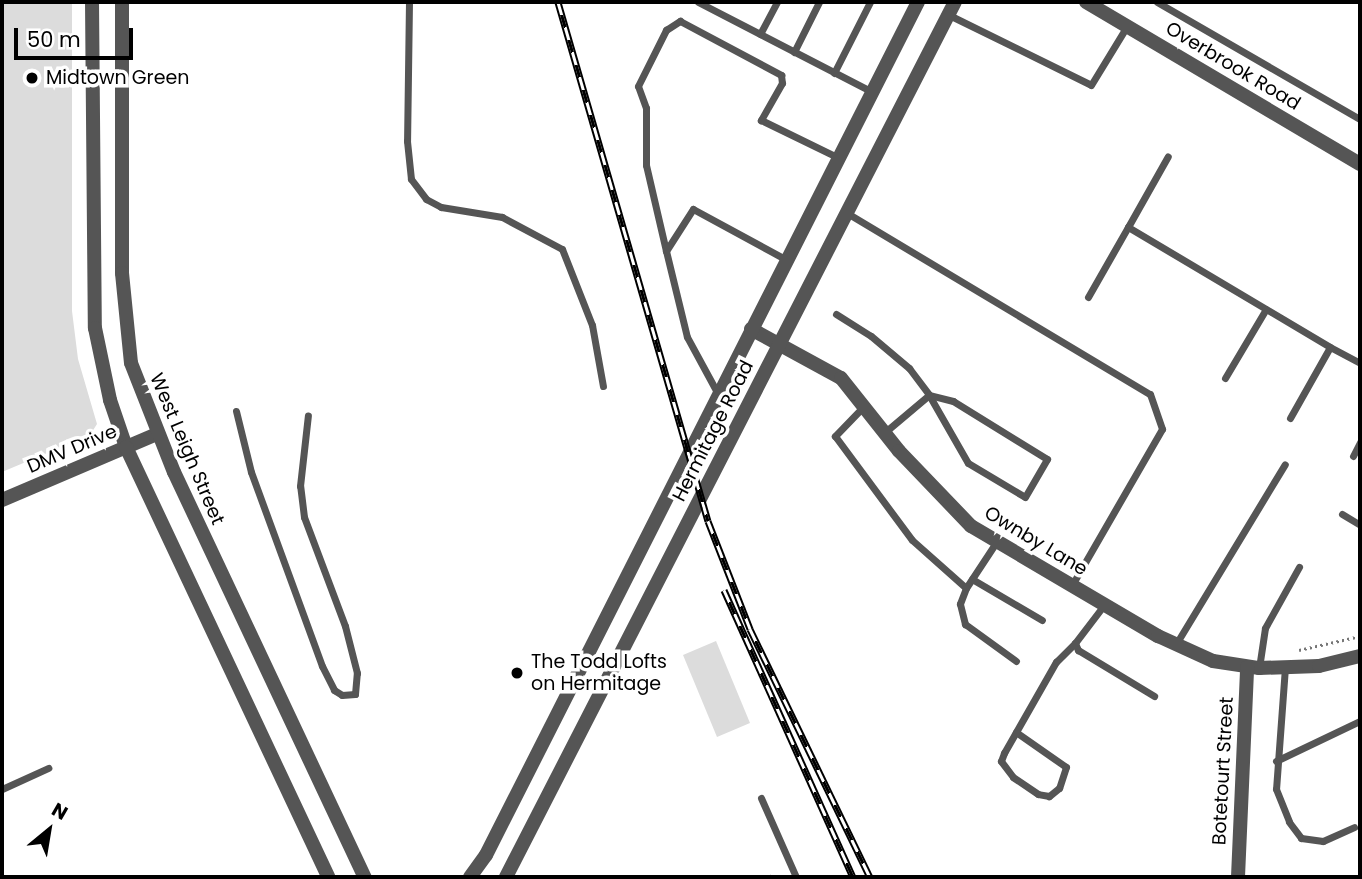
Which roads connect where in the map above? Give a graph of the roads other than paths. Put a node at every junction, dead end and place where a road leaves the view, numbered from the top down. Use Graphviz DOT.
graph roads {
  1 [pos="92,2"];
  2 [pos="122,2"];
  3 [pos="409,2"];
  4 [pos="698,2"];
  5 [pos="777,2"];
  6 [pos="819,2"];
  7 [pos="870,2"];
  8 [pos="918,2"];
  9 [pos="1088,2"];
  10 [pos="1157,2"];
  11 [pos="711,5"];
  12 [pos="952,8"];
  13 [pos="1127,26"];
  14 [pos="760,34"];
  15 [pos="794,52"];
  16 [pos="834,73"];
  17 [pos="872,92"];
  18 [pos="1360,119"];
  19 [pos="1168,156"];
  20 [pos="839,158"];
  21 [pos="1360,164"];
  22 [pos="848,213"];
  23 [pos="1128,227"];
  24 [pos="666,251"];
  25 [pos="786,260"];
  26 [pos="1088,297"];
  27 [pos="1266,309"];
  28 [pos="836,314"];
  29 [pos="751,329"];
  30 [pos="779,344"];
  31 [pos="1330,347"];
  32 [pos="1360,361"];
  33 [pos="1225,378"];
  34 [pos="603,386"];
  35 [pos="718,394"];
  36 [pos="929,395"];
  37 [pos="865,405"];
  38 [pos="236,411"];
  39 [pos="308,415"];
  40 [pos="1290,418"];
  41 [pos="885,432"];
  42 [pos="157,434"];
  43 [pos="1360,442"];
  44 [pos="126,447"];
  45 [pos="1353,456"];
  46 [pos="1285,464"];
  47 [pos="2,500"];
  48 [pos="1342,514"];
  49 [pos="1360,525"];
  50 [pos="997,541"];
  51 [pos="1299,567"];
  52 [pos="972,579"];
  53 [pos="1072,586"];
  54 [pos="966,588"];
  55 [pos="1104,604"];
  56 [pos="1042,620"];
  57 [pos="1075,643"];
  58 [pos="1175,644"];
  59 [pos="1360,657"];
  60 [pos="1016,661"];
  61 [pos="1253,667"];
  62 [pos="1285,667"];
  63 [pos="1154,696"];
  64 [pos="1360,721"];
  65 [pos="1016,732"];
  66 [pos="1276,761"];
  67 [pos="48,768"];
  68 [pos="2,789"];
  69 [pos="761,799"];
  70 [pos="1354,827"];
  71 [pos="328,877"];
  72 [pos="365,877"];
  73 [pos="470,877"];
  74 [pos="506,877"];
  75 [pos="796,877"];
  76 [pos="1238,877"];
  1 -- 44 [label="street"];
  2 -- 42 [label="street, West Leigh Street"];
  3 -- 34 [label="lane"];
  4 -- 11 [label="lane"];
  5 -- 14 [label="lane"];
  6 -- 15 [label="lane"];
  7 -- 16 [label="lane"];
  8 -- 17 [label="street, Hermitage Road"];
  9 -- 13 [label="street, Overbrook Road"];
  10 -- 18 [label="lane"];
  11 -- 14 [label="lane"];
  12 -- 13 [label="lane"];
  12 -- 22 [label="street, Hermitage Road"];
  13 -- 21 [label="street, Overbrook Road"];
  14 -- 15 [label="lane"];
  15 -- 16 [label="lane"];
  16 -- 17 [label="lane"];
  17 -- 20 [label="street, Hermitage Road"];
  19 -- 23 [label="lane"];
  20 -- 24 [label="lane"];
  20 -- 25 [label="street, Hermitage Road"];
  22 -- 30 [label="street, Hermitage Road"];
  22 -- 53 [label="lane"];
  23 -- 26 [label="lane"];
  23 -- 27 [label="lane"];
  24 -- 25 [label="lane"];
  24 -- 35 [label="lane"];
  25 -- 29 [label="street, Hermitage Road"];
  27 -- 31 [label="lane"];
  27 -- 33 [label="lane"];
  28 -- 36 [label="lane"];
  29 -- 30 [label="street, Ownby Lane"];
  29 -- 35 [label="street, Hermitage Road"];
  30 -- 37 [label="street, Ownby Lane"];
  30 -- 74 [label="street, Hermitage Road"];
  31 -- 32 [label="lane"];
  31 -- 40 [label="lane"];
  35 -- 73 [label="street, Hermitage Road"];
  36 -- 36 [label="lane"];
  36 -- 41 [label="lane"];
  37 -- 41 [label="street, Ownby Lane"];
  37 -- 54 [label="lane"];
  38 -- 39 [label="lane"];
  41 -- 50 [label="street, Ownby Lane"];
  42 -- 44 [label="street, DMV Drive"];
  42 -- 72 [label="street, West Leigh Street"];
  43 -- 45 [label="lane"];
  44 -- 47 [label="street, DMV Drive"];
  44 -- 71 [label="street"];
  46 -- 58 [label="lane"];
  48 -- 49 [label="lane"];
  50 -- 52 [label="lane"];
  50 -- 53 [label="street, Ownby Lane"];
  51 -- 61 [label="lane"];
  52 -- 54 [label="lane"];
  52 -- 56 [label="lane"];
  53 -- 55 [label="street, Ownby Lane"];
  54 -- 60 [label="lane"];
  55 -- 57 [label="lane"];
  55 -- 58 [label="street, Ownby Lane"];
  57 -- 63 [label="lane"];
  57 -- 65 [label="lane"];
  58 -- 61 [label="street, Ownby Lane"];
  59 -- 62 [label="street, Ownby Lane"];
  61 -- 62 [label="street, Ownby Lane"];
  61 -- 76 [label="street, Botetourt Street"];
  62 -- 66 [label="lane"];
  64 -- 66 [label="lane"];
  65 -- 65 [label="lane"];
  66 -- 70 [label="lane"];
  67 -- 68 [label="lane"];
  69 -- 75 [label="lane"];
}
